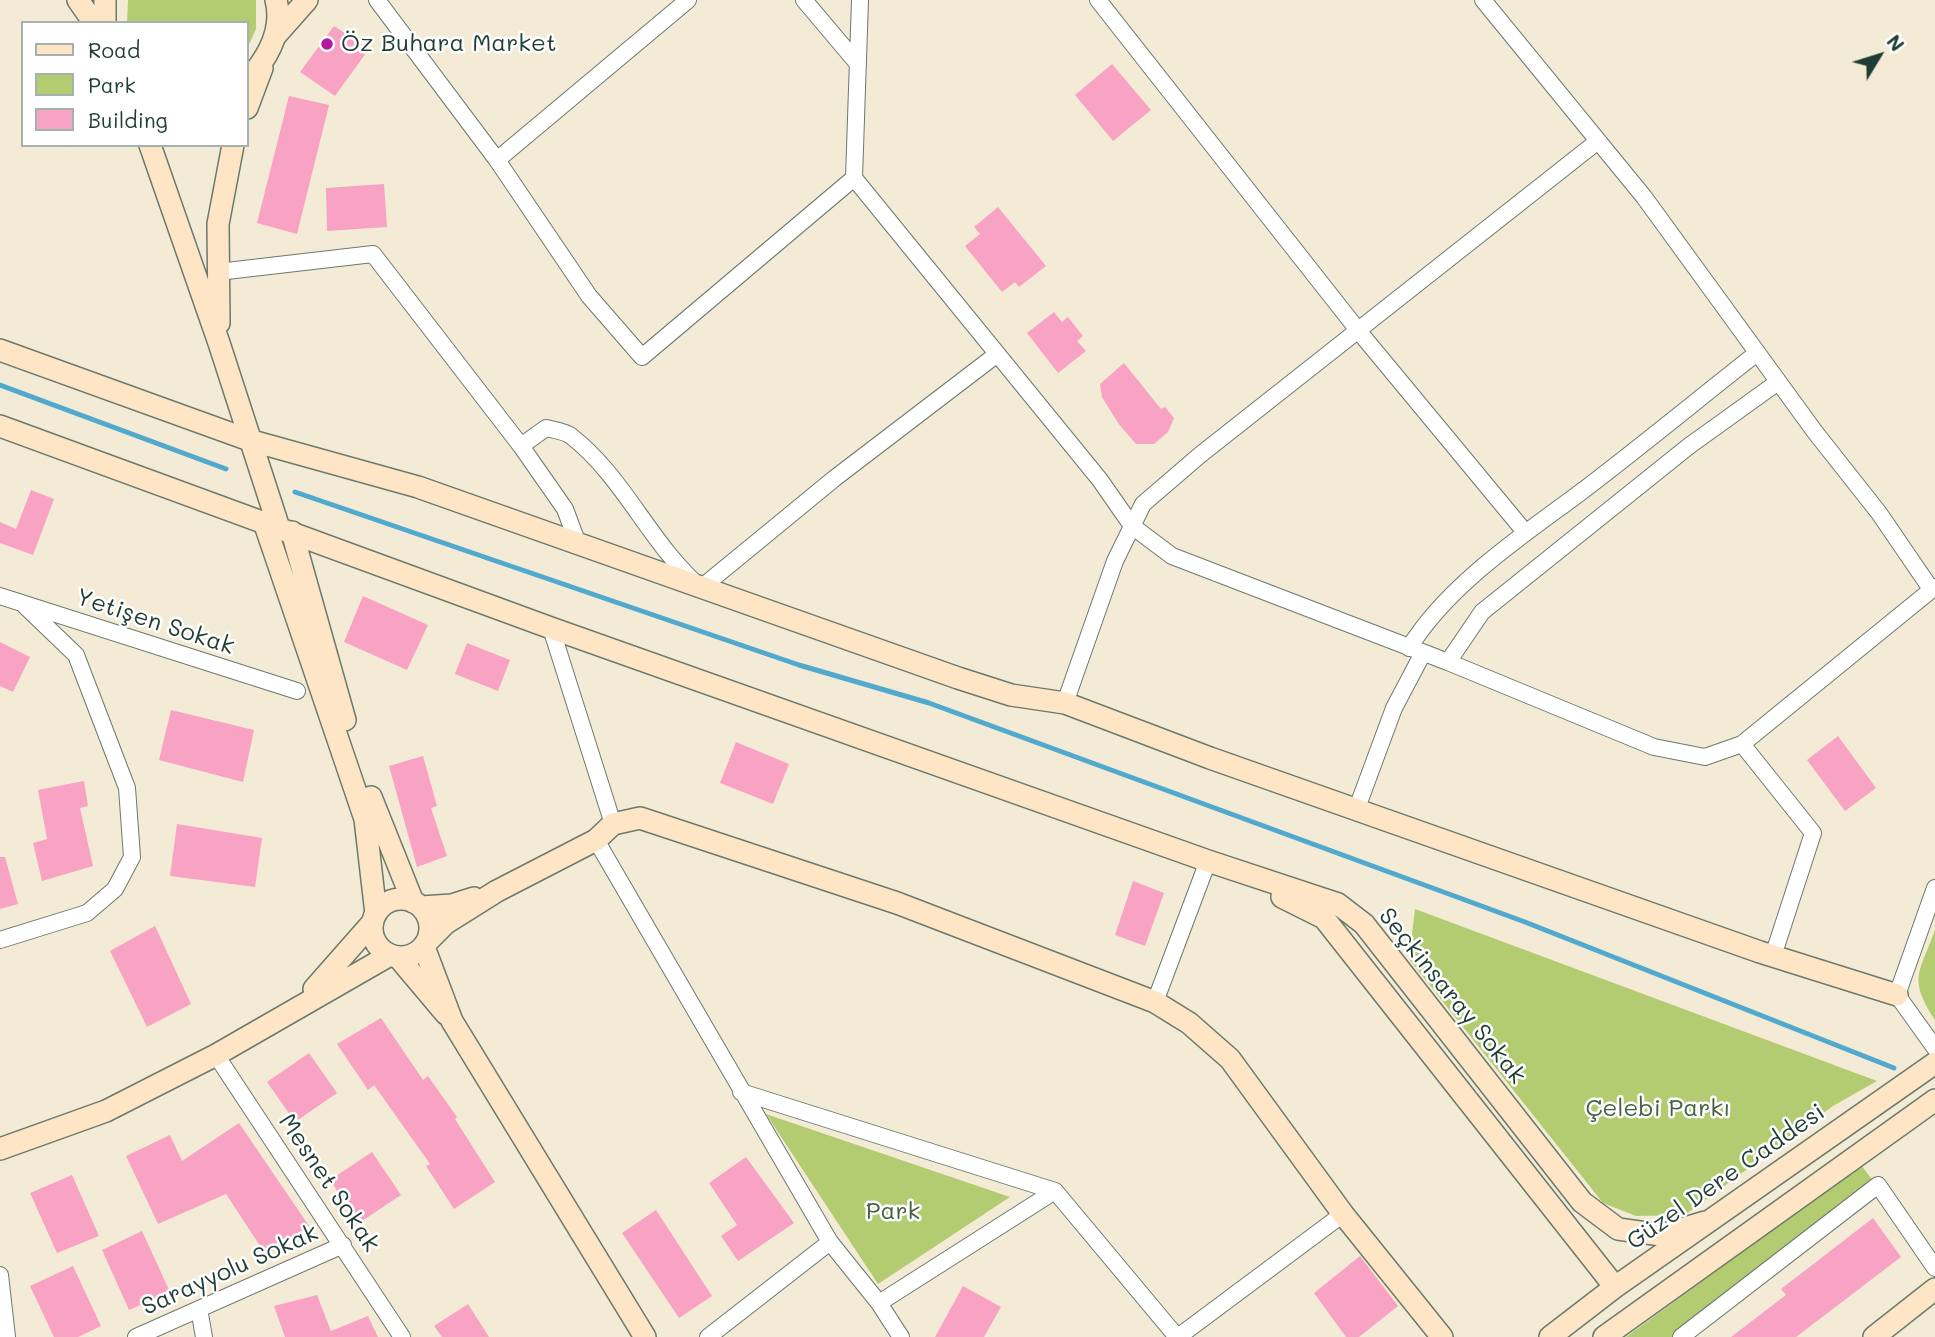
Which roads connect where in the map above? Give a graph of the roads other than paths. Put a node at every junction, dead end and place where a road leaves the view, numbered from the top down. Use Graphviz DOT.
graph roads {
  1 [pos="78,0"];
  2 [pos="106,0"];
  3 [pos="276,0"];
  4 [pos="307,0"];
  5 [pos="377,0"];
  6 [pos="688,0"];
  7 [pos="804,0"];
  8 [pos="860,0"];
  9 [pos="1098,0"];
  10 [pos="1483,0"];
  11 [pos="93,21"];
  12 [pos="105,21"];
  13 [pos="275,35"];
  14 [pos="264,62"];
  15 [pos="858,64"];
  16 [pos="248,80"];
  17 [pos="248,105"];
  18 [pos="1598,141"];
  19 [pos="151,147"];
  20 [pos="233,147"];
  21 [pos="497,160"];
  22 [pos="854,178"];
  23 [pos="218,271"];
  24 [pos="1357,329"];
  25 [pos="219,343"];
  26 [pos="0,350"];
  27 [pos="1757,353"];
  28 [pos="996,355"];
  29 [pos="1778,382"];
  30 [pos="0,426"];
  31 [pos="249,440"];
  32 [pos="521,446"];
  33 [pos="1132,526"];
  34 [pos="278,527"];
  35 [pos="1525,532"];
  36 [pos="578,544"];
  37 [pos="701,587"];
  38 [pos="1933,588"];
  39 [pos="0,596"];
  40 [pos="24,605"];
  41 [pos="551,628"];
  42 [pos="1416,651"];
  43 [pos="1448,662"];
  44 [pos="297,691"];
  45 [pos="1065,703"];
  46 [pos="1742,744"];
  47 [pos="1357,808"];
  48 [pos="613,824"];
  49 [pos="596,840"];
  50 [pos="1208,861"];
  51 [pos="1935,888"];
  52 [pos="496,891"];
  53 [pos="417,904"];
  54 [pos="374,918"];
  55 [pos="0,940"];
  56 [pos="426,944"];
  57 [pos="394,956"];
  58 [pos="1773,956"];
  59 [pos="1897,995"];
  60 [pos="1155,1002"];
  61 [pos="298,1006"];
  62 [pos="452,1021"];
  63 [pos="1935,1048"];
  64 [pos="216,1055"];
  65 [pos="1935,1063"];
  66 [pos="741,1092"];
  67 [pos="1935,1100"];
  68 [pos="1912,1115"];
  69 [pos="1935,1122"];
  70 [pos="0,1149"];
  71 [pos="1055,1191"];
  72 [pos="1343,1214"];
  73 [pos="1705,1222"];
  74 [pos="830,1242"];
  75 [pos="343,1245"];
  76 [pos="1935,1268"];
  77 [pos="0,1275"];
  78 [pos="1615,1287"];
  79 [pos="1935,1289"];
  80 [pos="879,1303"];
  81 [pos="199,1309"];
  82 [pos="7,1337"];
  83 [pos="136,1337"];
  84 [pos="204,1337"];
  85 [pos="402,1337"];
  86 [pos="645,1337"];
  87 [pos="708,1337"];
  88 [pos="901,1337"];
  89 [pos="1177,1337"];
  90 [pos="1442,1337"];
  91 [pos="1549,1337"];
  92 [pos="1604,1337"];
  93 [pos="1681,1337"];
  94 [pos="1874,1337"];
  1 -- 11 [label="street"];
  2 -- 12 [label="street"];
  3 -- 13 [label="street"];
  4 -- 13 [label="street"];
  5 -- 21 [label="street"];
  6 -- 21 [label="street"];
  7 -- 15 [label="street"];
  8 -- 15 [label="street"];
  9 -- 24 [label="street"];
  10 -- 18 [label="street"];
  13 -- 14 [label="street"];
  14 -- 16 [label="street"];
  14 -- 17 [label="street"];
  15 -- 22 [label="street"];
  18 -- 24 [label="street"];
  18 -- 27 [label="street"];
  19 -- 25 [label="street"];
  20 -- 23 [label="street"];
  21 -- 22 [label="street"];
  22 -- 28 [label="street"];
  23 -- 25 [label="street"];
  23 -- 32 [label="street"];
  24 -- 33 [label="street"];
  24 -- 35 [label="street"];
  25 -- 31 [label="street"];
  26 -- 31 [label="street"];
  27 -- 29 [label="street"];
  27 -- 35 [label="street"];
  28 -- 33 [label="street"];
  28 -- 37 [label="street"];
  29 -- 38 [label="street"];
  29 -- 43 [label="street"];
  30 -- 34 [label="street"];
  31 -- 34 [label="street"];
  31 -- 36 [label="street"];
  32 -- 36 [label="street"];
  32 -- 37 [label="street"];
  33 -- 42 [label="street"];
  33 -- 45 [label="street"];
  34 -- 41 [label="street"];
  34 -- 53 [label="street"];
  34 -- 54 [label="street"];
  35 -- 42 [label="street"];
  36 -- 37 [label="street"];
  37 -- 45 [label="street"];
  38 -- 46 [label="street"];
  39 -- 40 [label="street, Yetişen Sokak"];
  40 -- 44 [label="street, Yetişen Sokak"];
  40 -- 55 [label="street"];
  41 -- 48 [label="street"];
  41 -- 50 [label="street"];
  42 -- 43 [label="street"];
  42 -- 47 [label="street"];
  43 -- 46 [label="street"];
  45 -- 47 [label="street"];
  46 -- 58 [label="street"];
  47 -- 58 [label="street"];
  48 -- 49 [label="street"];
  48 -- 60 [label="street"];
  49 -- 52 [label="street"];
  49 -- 66 [label="street"];
  50 -- 60 [label="street"];
  50 -- 73 [label="street, Seçkinsaray Sokak"];
  50 -- 78 [label="street, Seçkinsaray Sokak"];
  51 -- 59 [label="street"];
  52 -- 53 [label="street"];
  52 -- 56 [label="street"];
  53 -- 54 [label="street"];
  53 -- 56 [label="street"];
  54 -- 57 [label="street"];
  54 -- 61 [label="street"];
  56 -- 57 [label="street"];
  56 -- 62 [label="street"];
  57 -- 61 [label="street"];
  57 -- 62 [label="street"];
  58 -- 59 [label="street"];
  59 -- 63 [label="street"];
  60 -- 72 [label="street"];
  61 -- 64 [label="street"];
  62 -- 86 [label="street"];
  64 -- 70 [label="street"];
  64 -- 75 [label="street, Mesnet Sokak"];
  65 -- 73 [label="street, Güzel Dere Caddesi"];
  66 -- 71 [label="street"];
  66 -- 74 [label="street"];
  67 -- 68 [label="street"];
  68 -- 69 [label="street"];
  68 -- 92 [label="street"];
  71 -- 80 [label="street"];
  71 -- 89 [label="street"];
  72 -- 89 [label="street"];
  72 -- 90 [label="street"];
  73 -- 78 [label="street, Güzel Dere Caddesi"];
  74 -- 80 [label="street"];
  74 -- 87 [label="street"];
  75 -- 81 [label="street, Sarayyolu Sokak"];
  75 -- 85 [label="street, Mesnet Sokak"];
  76 -- 93 [label="street"];
  77 -- 82 [label="street"];
  78 -- 91 [label="street, Güzel Dere Caddesi"];
  79 -- 94 [label="street"];
  80 -- 88 [label="street"];
  81 -- 83 [label="street, Sarayyolu Sokak"];
  81 -- 84 [label="street"];
}
